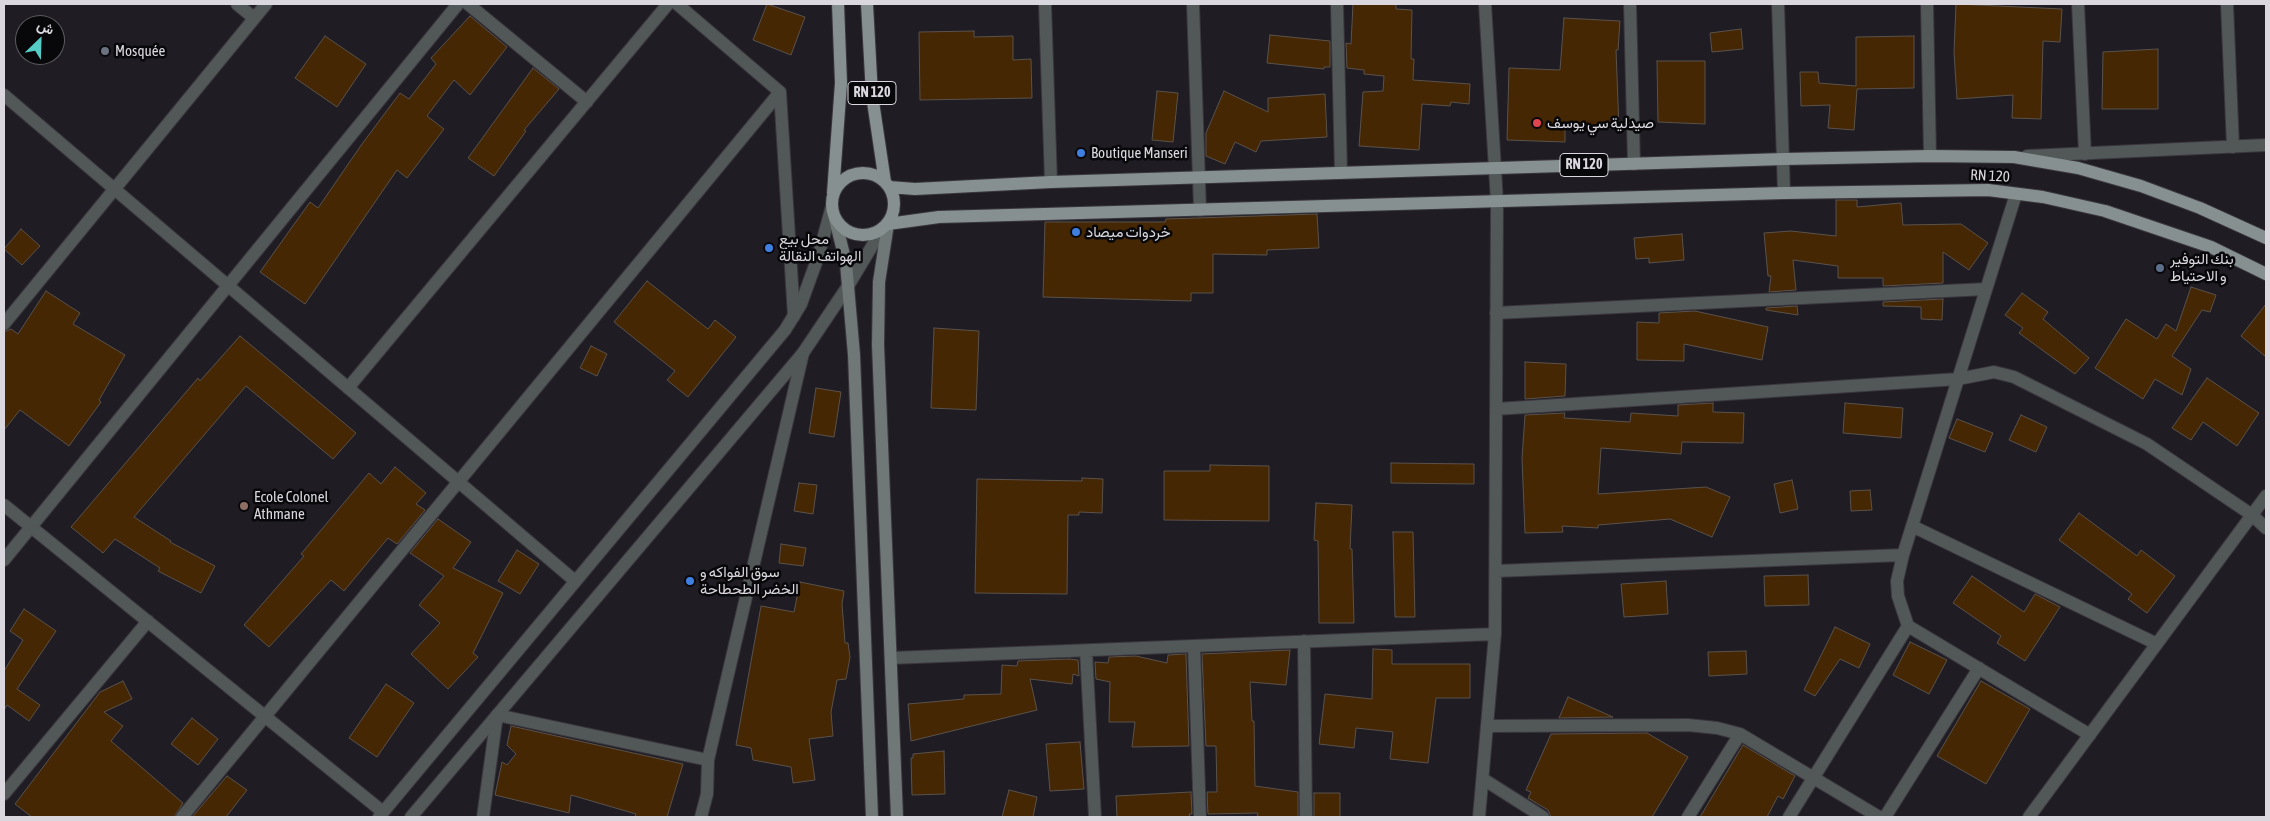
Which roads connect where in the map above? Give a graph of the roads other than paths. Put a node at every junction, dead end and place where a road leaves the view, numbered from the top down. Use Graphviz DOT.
graph roads {
  1 [pos="237,4"];
  2 [pos="266,4"];
  3 [pos="458,4"];
  4 [pos="468,4"];
  5 [pos="668,4"];
  6 [pos="677,4"];
  7 [pos="838,4"];
  8 [pos="867,4"];
  9 [pos="1045,4"];
  10 [pos="1193,4"];
  11 [pos="1337,4"];
  12 [pos="1485,4"];
  13 [pos="1630,4"];
  14 [pos="1778,4"];
  15 [pos="1927,4"];
  16 [pos="2078,4"];
  17 [pos="2227,4"];
  18 [pos="254,18"];
  19 [pos="780,92"];
  20 [pos="4,95"];
  21 [pos="587,102"];
  22 [pos="2266,146"];
  23 [pos="2233,147"];
  24 [pos="2084,154"];
  25 [pos="1930,156"];
  26 [pos="2014,157"];
  27 [pos="1784,159"];
  28 [pos="1634,164"];
  29 [pos="1494,168"];
  30 [pos="1341,173"];
  31 [pos="1198,177"];
  32 [pos="1050,182"];
  33 [pos="887,185"];
  34 [pos="114,189"];
  35 [pos="1784,193"];
  36 [pos="2016,194"];
  37 [pos="1497,202"];
  38 [pos="833,207"];
  39 [pos="1200,210"];
  40 [pos="885,226"];
  41 [pos="2266,238"];
  42 [pos="2266,274"];
  43 [pos="227,285"];
  44 [pos="848,286"];
  45 [pos="1986,289"];
  46 [pos="1496,313"];
  47 [pos="794,316"];
  48 [pos="4,324"];
  49 [pos="802,353"];
  50 [pos="1958,379"];
  51 [pos="348,388"];
  52 [pos="1496,409"];
  53 [pos="457,481"];
  54 [pos="2266,496"];
  55 [pos="4,504"];
  56 [pos="2252,515"];
  57 [pos="31,526"];
  58 [pos="1912,526"];
  59 [pos="2266,528"];
  60 [pos="1903,555"];
  61 [pos="4,560"];
  62 [pos="1496,571"];
  63 [pos="575,581"];
  64 [pos="148,621"];
  65 [pos="1908,626"];
  66 [pos="1495,634"];
  67 [pos="1304,642"];
  68 [pos="2157,644"];
  69 [pos="1194,646"];
  70 [pos="1086,651"];
  71 [pos="891,658"];
  72 [pos="1979,668"];
  73 [pos="497,715"];
  74 [pos="265,716"];
  75 [pos="1487,726"];
  76 [pos="1740,734"];
  77 [pos="2090,735"];
  78 [pos="708,760"];
  79 [pos="1815,777"];
  80 [pos="1483,779"];
  81 [pos="4,794"];
  82 [pos="707,794"];
  83 [pos="381,815"];
  84 [pos="182,817"];
  85 [pos="411,817"];
  86 [pos="483,817"];
  87 [pos="701,817"];
  88 [pos="708,817"];
  89 [pos="872,817"];
  90 [pos="897,817"];
  91 [pos="1095,817"];
  92 [pos="1200,817"];
  93 [pos="1306,817"];
  94 [pos="1479,817"];
  95 [pos="1543,817"];
  96 [pos="1688,817"];
  97 [pos="1789,817"];
  98 [pos="1879,817"];
  99 [pos="1885,817"];
  100 [pos="2029,817"];
  1 -- 18 [label="street"];
  2 -- 18 [label="street"];
  3 -- 43 [label="street"];
  4 -- 21 [label="street"];
  5 -- 21 [label="street"];
  6 -- 19 [label="street"];
  7 -- 38 [label="main road, RN 120"];
  8 -- 33 [label="main road, RN 120"];
  9 -- 32 [label="street"];
  10 -- 31 [label="street"];
  11 -- 30 [label="street"];
  12 -- 29 [label="street"];
  13 -- 28 [label="street"];
  14 -- 27 [label="street"];
  15 -- 25 [label="street"];
  16 -- 24 [label="street"];
  17 -- 23 [label="street"];
  18 -- 34 [label="street"];
  19 -- 47 [label="street"];
  19 -- 53 [label="street"];
  20 -- 34 [label="street"];
  21 -- 51 [label="street"];
  22 -- 23 [label="street"];
  23 -- 24 [label="street"];
  24 -- 26 [label="street"];
  25 -- 26 [label="main road, RN 120"];
  25 -- 27 [label="main road, RN 120"];
  26 -- 41 [label="main road, RN 120"];
  27 -- 28 [label="main road, RN 120"];
  27 -- 35 [label="street"];
  28 -- 29 [label="main road, RN 120"];
  29 -- 30 [label="main road, RN 120"];
  29 -- 37 [label="street"];
  30 -- 31 [label="main road, RN 120"];
  31 -- 32 [label="main road, RN 120"];
  31 -- 39 [label="street"];
  32 -- 33 [label="main road, RN 120"];
  33 -- 38 [label="main road"];
  33 -- 40 [label="main road"];
  34 -- 43 [label="street"];
  34 -- 48 [label="street"];
  35 -- 36 [label="main road, RN 120"];
  35 -- 37 [label="main road, RN 120"];
  36 -- 42 [label="main road, RN 120"];
  36 -- 45 [label="street"];
  37 -- 39 [label="main road, RN 120"];
  37 -- 46 [label="street"];
  38 -- 40 [label="main road"];
  38 -- 44 [label="main road"];
  38 -- 47 [label="street"];
  39 -- 40 [label="main road, RN 120"];
  40 -- 44 [label="street"];
  40 -- 71 [label="main road"];
  43 -- 51 [label="street"];
  43 -- 57 [label="street"];
  44 -- 49 [label="street"];
  44 -- 89 [label="main road"];
  45 -- 46 [label="street"];
  45 -- 50 [label="street"];
  46 -- 52 [label="street"];
  47 -- 63 [label="street"];
  49 -- 73 [label="street"];
  49 -- 78 [label="street"];
  50 -- 52 [label="street"];
  50 -- 56 [label="street"];
  50 -- 58 [label="street"];
  51 -- 53 [label="street"];
  52 -- 62 [label="street"];
  53 -- 63 [label="street"];
  53 -- 74 [label="street"];
  54 -- 56 [label="street"];
  55 -- 57 [label="street"];
  56 -- 59 [label="street"];
  56 -- 68 [label="street"];
  57 -- 61 [label="street"];
  57 -- 64 [label="street"];
  58 -- 60 [label="street"];
  58 -- 68 [label="street"];
  60 -- 62 [label="street"];
  60 -- 65 [label="street"];
  62 -- 66 [label="street"];
  63 -- 83 [label="street"];
  64 -- 74 [label="street"];
  64 -- 81 [label="street"];
  65 -- 72 [label="street"];
  65 -- 79 [label="street"];
  66 -- 67 [label="street"];
  66 -- 75 [label="street"];
  67 -- 69 [label="street"];
  67 -- 93 [label="street"];
  68 -- 77 [label="street"];
  69 -- 70 [label="street"];
  69 -- 92 [label="street"];
  70 -- 71 [label="street"];
  70 -- 91 [label="street"];
  71 -- 90 [label="main road"];
  72 -- 77 [label="street"];
  72 -- 99 [label="street"];
  73 -- 78 [label="street"];
  73 -- 85 [label="street"];
  73 -- 86 [label="street"];
  74 -- 83 [label="street"];
  74 -- 84 [label="street"];
  75 -- 76 [label="street"];
  75 -- 80 [label="street"];
  76 -- 79 [label="street"];
  76 -- 96 [label="street"];
  77 -- 100 [label="street"];
  78 -- 82 [label="street"];
  79 -- 97 [label="street"];
  79 -- 98 [label="street"];
  80 -- 94 [label="street"];
  80 -- 95 [label="street"];
  82 -- 87 [label="street"];
  82 -- 88 [label="street"];
}
